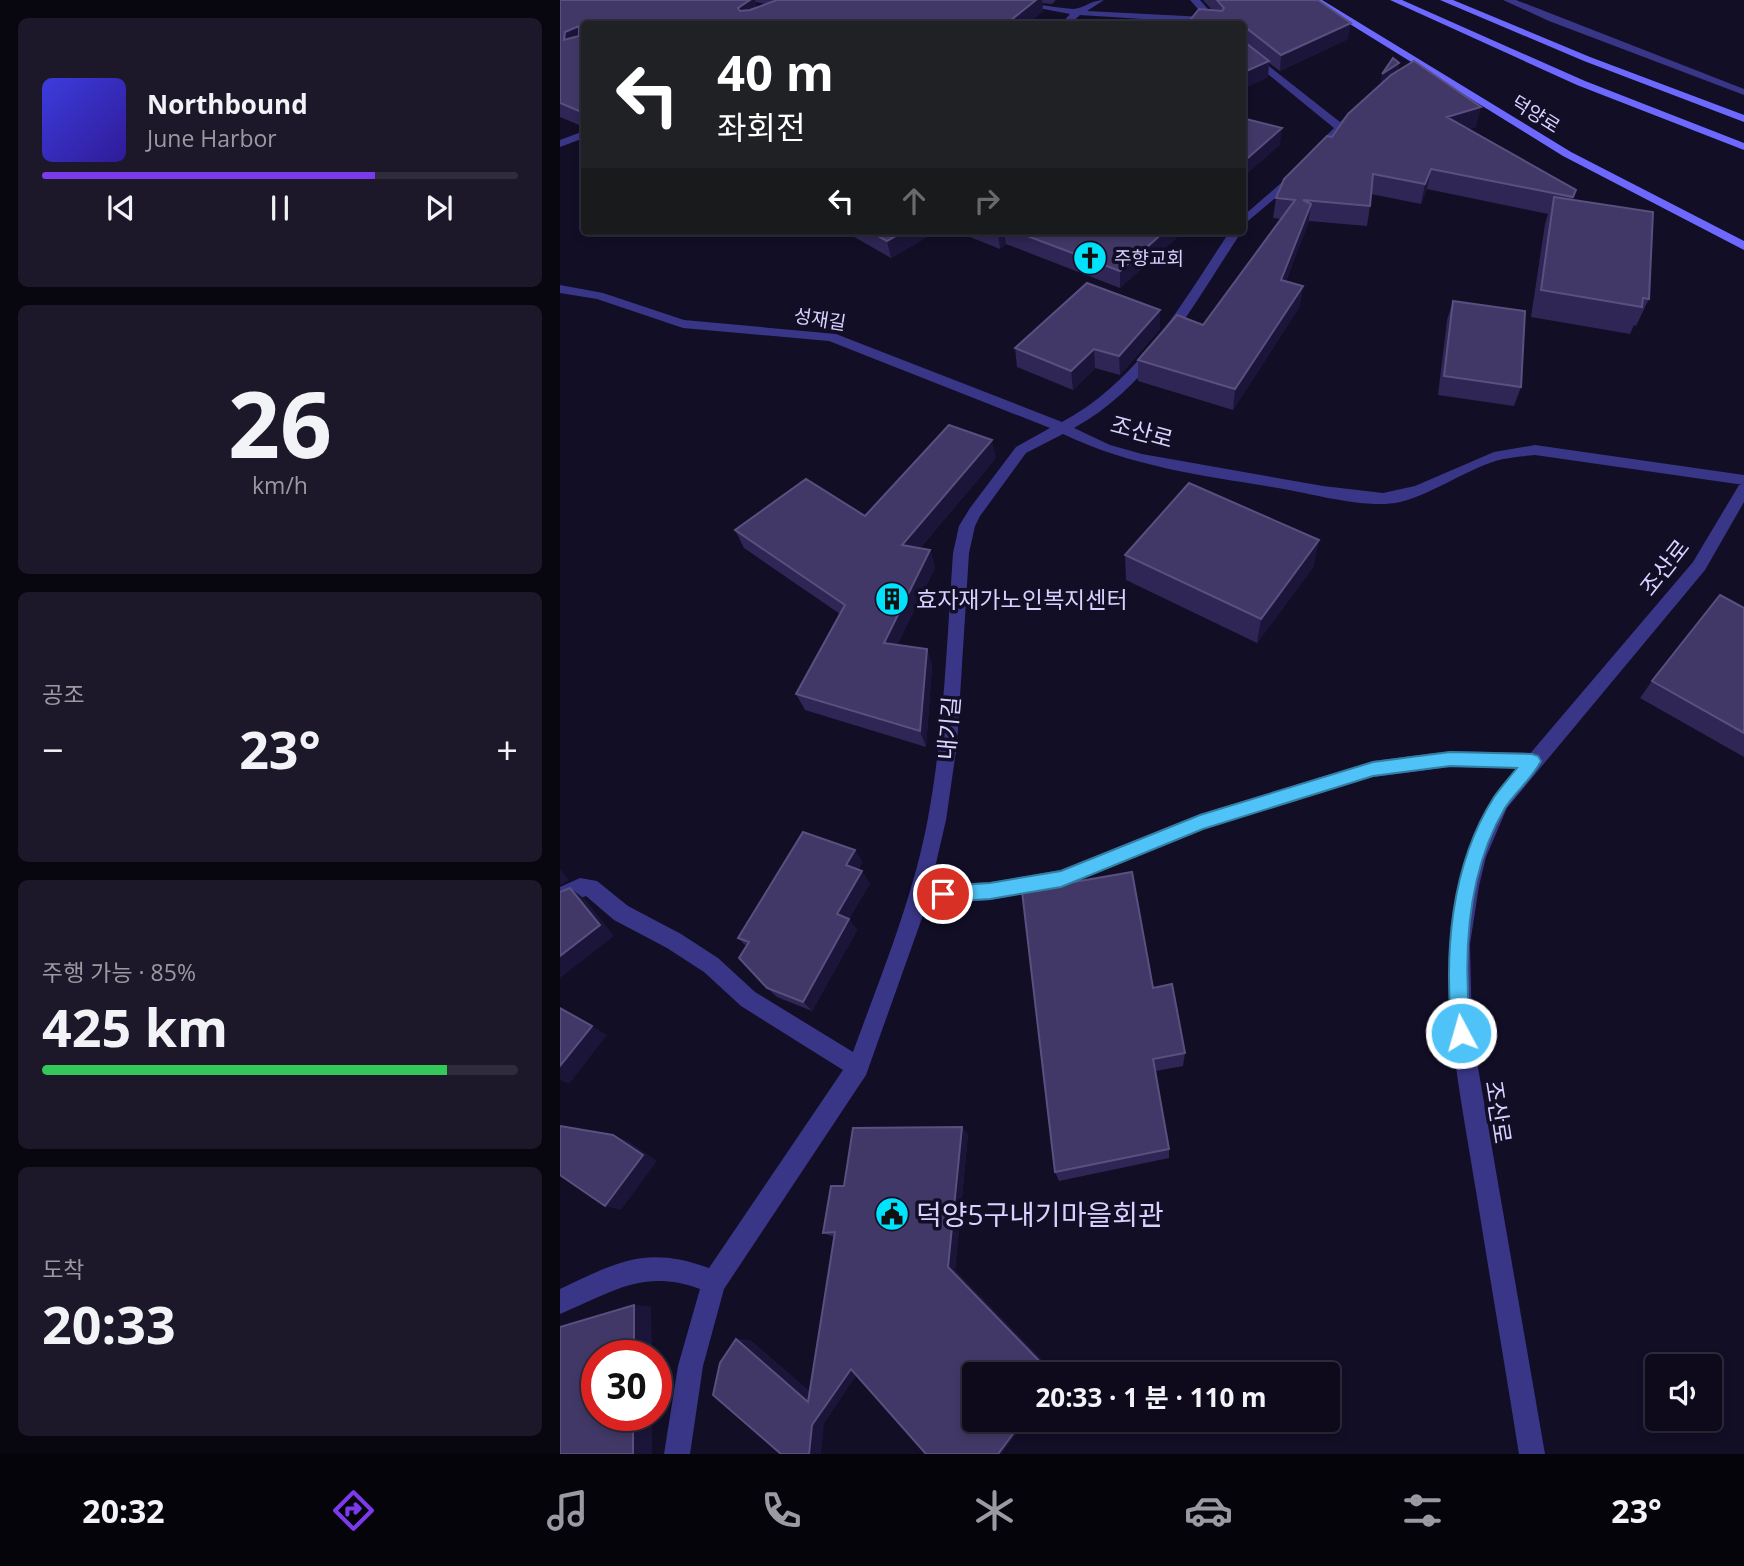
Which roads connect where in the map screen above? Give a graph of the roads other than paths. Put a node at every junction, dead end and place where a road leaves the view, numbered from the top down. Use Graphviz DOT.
graph roads {
  1 [pos="1001,0"];
  2 [pos="1099,0"];
  3 [pos="1195,0"];
  4 [pos="1316,0"];
  5 [pos="1395,0"];
  6 [pos="1445,0"];
  7 [pos="1508,0"];
  8 [pos="1078,12"];
  9 [pos="1068,21"];
  10 [pos="1190,21"];
  11 [pos="1213,21"];
  12 [pos="1246,51"];
  13 [pos="1425,66"];
  14 [pos="1413,71"];
  15 [pos="1744,92"];
  16 [pos="1367,102"];
  17 [pos="1744,119"];
  18 [pos="1340,127"];
  19 [pos="581,135"];
  20 [pos="560,144"];
  21 [pos="1744,147"];
  22 [pos="1246,220"];
  23 [pos="1233,235"];
  24 [pos="1744,246"];
  25 [pos="560,289"];
  26 [pos="1063,428"];
  27 [pos="1744,480"];
  28 [pos="1744,489"];
  29 [pos="1532,761"];
  30 [pos="919,895"];
  31 [pos="560,897"];
  32 [pos="858,1067"];
  33 [pos="714,1282"];
  34 [pos="560,1302"];
  35 [pos="677,1454"];
  36 [pos="1532,1454"];
  1 -- 8 [label="street"];
  2 -- 8 [label="street"];
  3 -- 11 [label="street"];
  4 -- 13 [label="main road, 덕양로"];
  5 -- 21 [label="main road, 덕양로"];
  6 -- 17 [label="main road"];
  7 -- 15 [label="street"];
  8 -- 9 [label="street"];
  8 -- 10 [label="street"];
  12 -- 18 [label="street"];
  13 -- 14 [label="street"];
  13 -- 24 [label="main road, 덕양로"];
  16 -- 18 [label="street"];
  18 -- 22 [label="street"];
  19 -- 20 [label="street"];
  23 -- 26 [label="street, 내기길"];
  25 -- 26 [label="street, 성재길"];
  26 -- 27 [label="street, 조산로"];
  26 -- 30 [label="street, 내기길"];
  28 -- 29 [label="street, 조산로"];
  29 -- 30 [label="street"];
  29 -- 36 [label="street, 조산로"];
  30 -- 32 [label="street, 내기길"];
  31 -- 32 [label="street"];
  32 -- 33 [label="street, 내기길"];
  33 -- 34 [label="street"];
  33 -- 35 [label="street, 내기길"];
}
